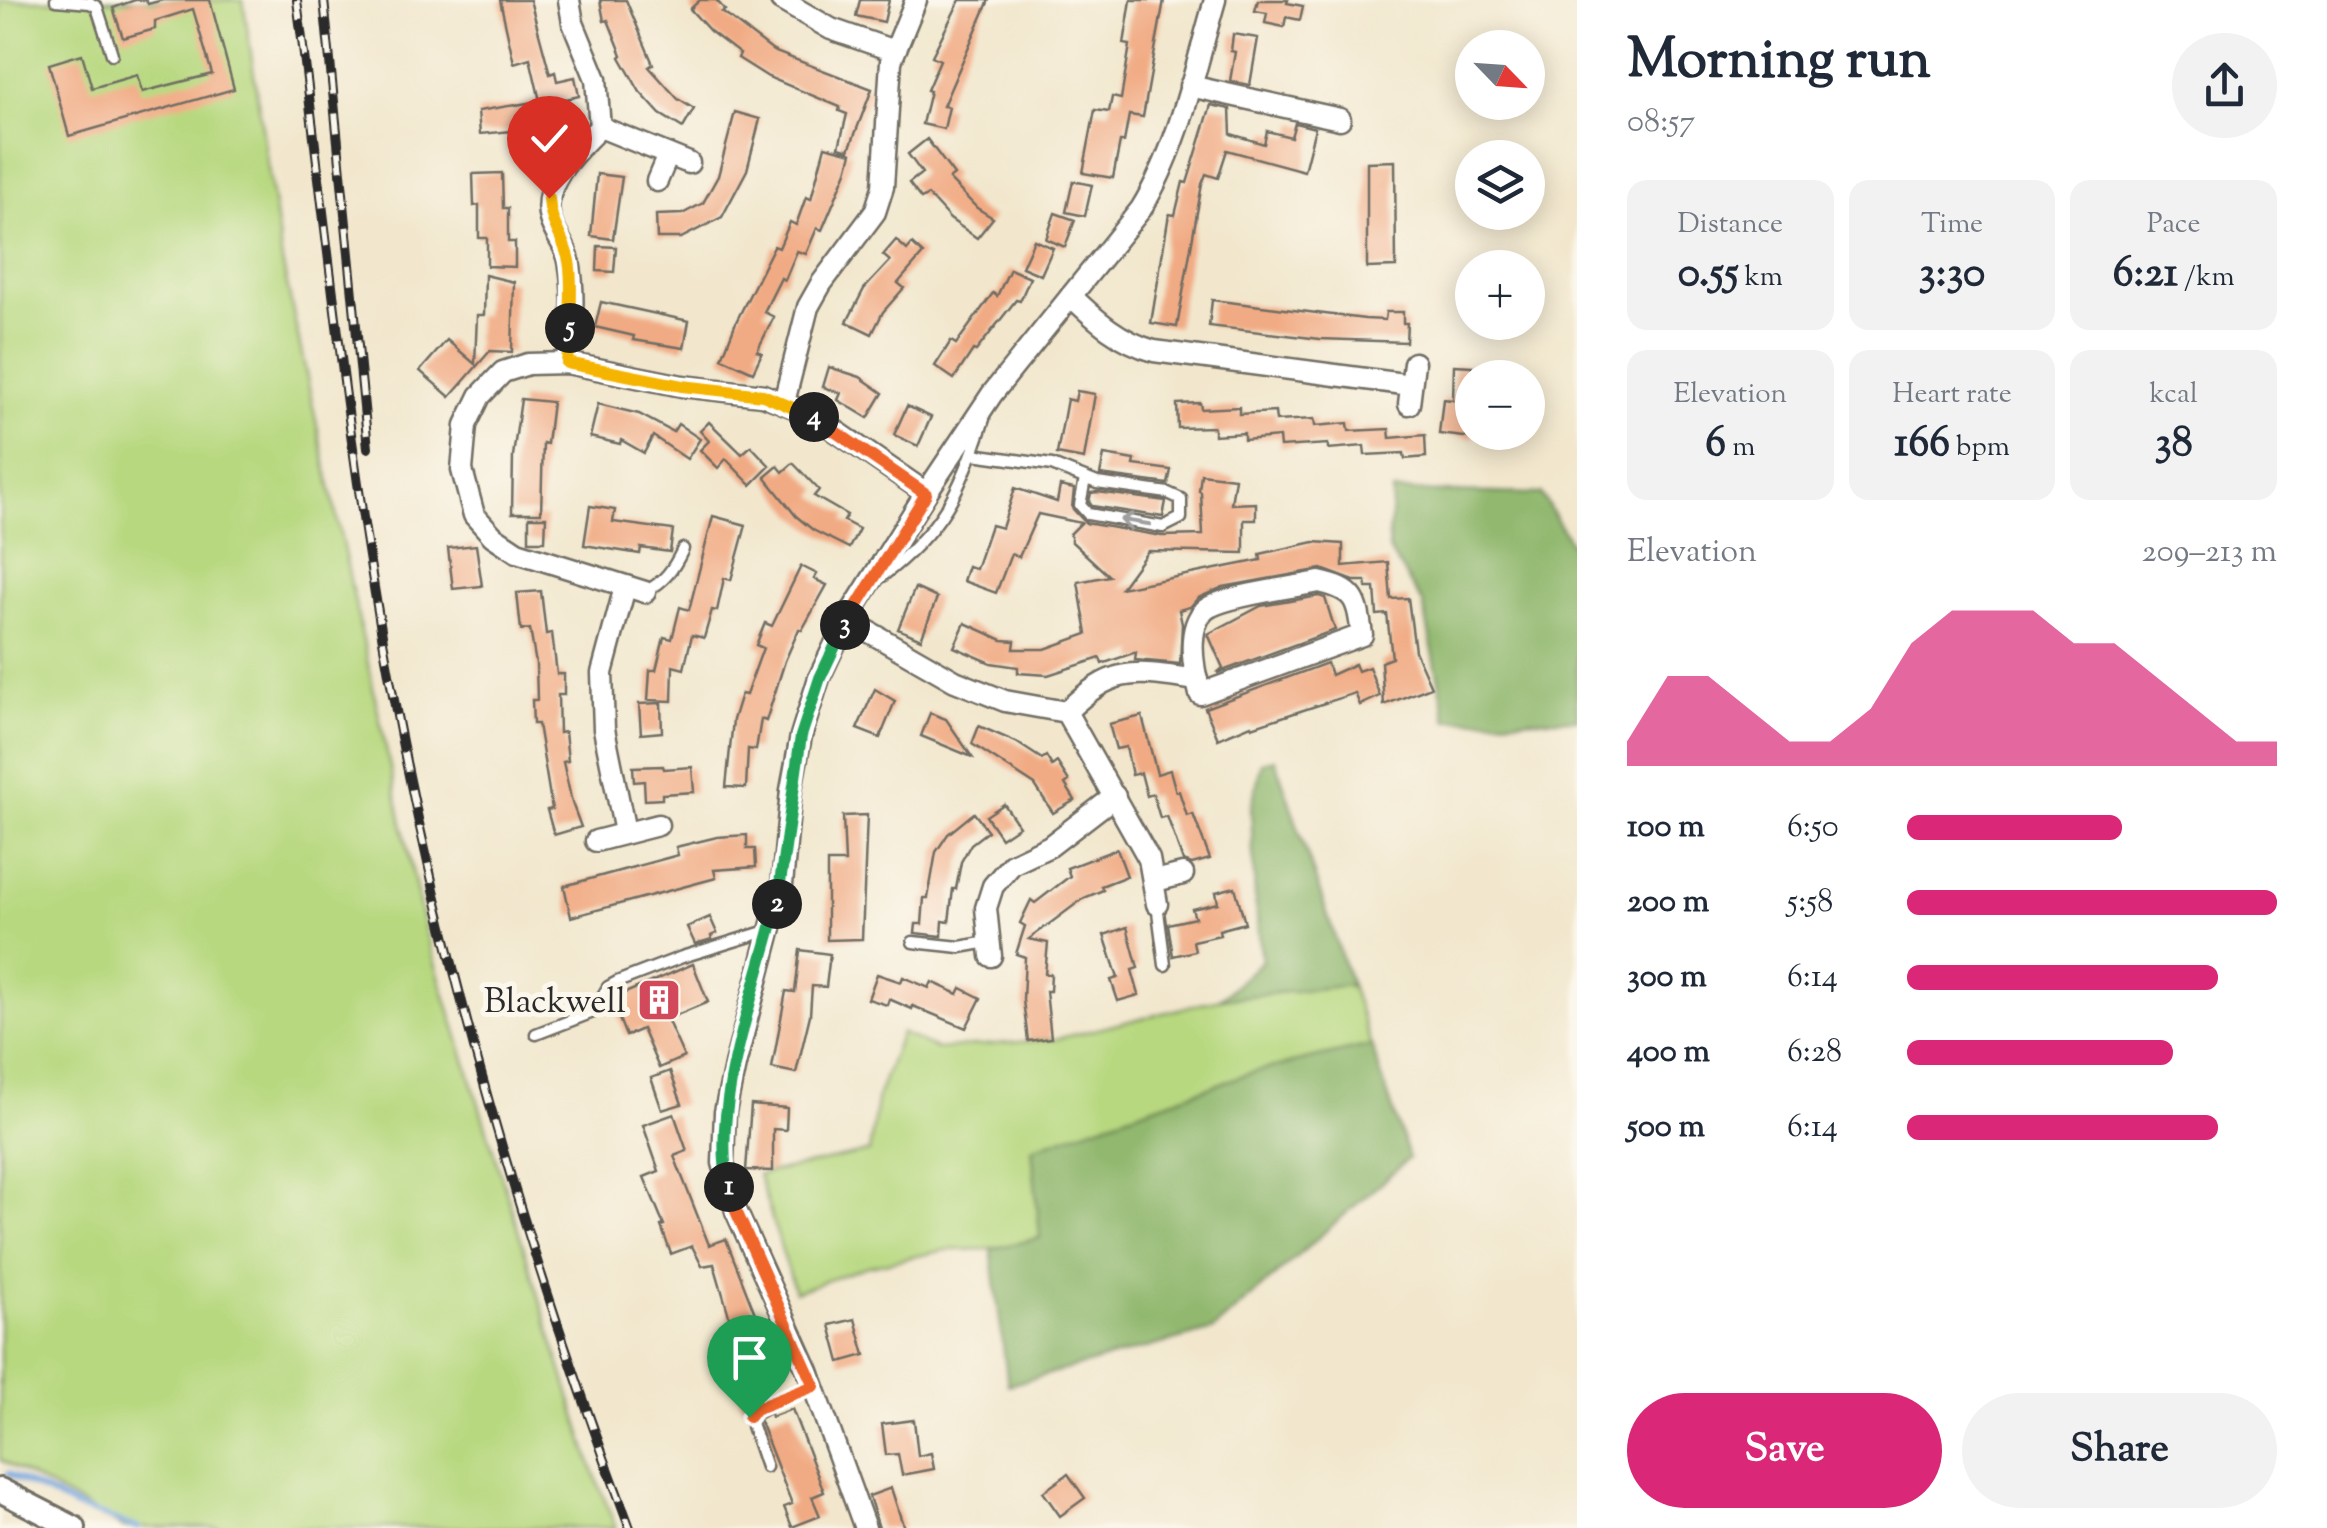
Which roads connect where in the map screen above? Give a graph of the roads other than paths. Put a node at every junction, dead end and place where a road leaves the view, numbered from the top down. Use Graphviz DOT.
graph roads {
  1 [pos="56,0"];
  2 [pos="568,0"];
  3 [pos="781,0"];
  4 [pos="916,0"];
  5 [pos="1216,0"];
  6 [pos="894,51"];
  7 [pos="112,54"];
  8 [pos="1190,86"];
  9 [pos="1340,119"];
  10 [pos="600,127"];
  11 [pos="668,154"];
  12 [pos="689,163"];
  13 [pos="657,181"];
  14 [pos="1071,296"];
  15 [pos="567,363"];
  16 [pos="1414,363"];
  17 [pos="992,394"];
  18 [pos="784,402"];
  19 [pos="973,454"];
  20 [pos="1085,479"];
  21 [pos="926,494"];
  22 [pos="683,550"];
  23 [pos="868,586"];
  24 [pos="635,590"];
  25 [pos="848,619"];
  26 [pos="1197,680"];
  27 [pos="1066,712"];
  28 [pos="1115,796"];
  29 [pos="658,825"];
  30 [pos="625,832"];
  31 [pos="596,841"];
  32 [pos="1183,874"];
  33 [pos="1155,881"];
  34 [pos="1157,904"];
  35 [pos="771,930"];
  36 [pos="913,942"];
  37 [pos="990,949"];
  38 [pos="1164,965"];
  39 [pos="536,1034"];
  40 [pos="814,1386"];
  41 [pos="766,1467"];
  42 [pos="0,1490"];
  43 [pos="74,1528"];
  44 [pos="865,1528"];
  1 -- 7 [label="lane"];
  2 -- 10 [label="street"];
  3 -- 6 [label="street"];
  4 -- 6 [label="street"];
  5 -- 8 [label="street"];
  6 -- 18 [label="street"];
  8 -- 9 [label="street"];
  8 -- 14 [label="street"];
  10 -- 11 [label="street"];
  10 -- 15 [label="street"];
  11 -- 12 [label="street"];
  11 -- 13 [label="street"];
  14 -- 16 [label="street"];
  14 -- 17 [label="street"];
  15 -- 18 [label="street"];
  15 -- 24 [label="street"];
  17 -- 19 [label="lane"];
  17 -- 21 [label="street"];
  18 -- 21 [label="street"];
  19 -- 20 [label="lane"];
  19 -- 23 [label="lane"];
  20 -- 20 [label="lane, one-way"];
  21 -- 23 [label="street"];
  22 -- 24 [label="lane"];
  23 -- 25 [label="street"];
  24 -- 30 [label="street"];
  25 -- 27 [label="street"];
  25 -- 35 [label="street"];
  26 -- 26 [label="street"];
  26 -- 27 [label="street"];
  27 -- 28 [label="street"];
  28 -- 33 [label="street"];
  28 -- 37 [label="street"];
  29 -- 30 [label="street"];
  30 -- 31 [label="street"];
  32 -- 33 [label="street"];
  33 -- 34 [label="street"];
  34 -- 38 [label="lane"];
  35 -- 39 [label="lane"];
  35 -- 40 [label="street"];
  36 -- 37 [label="lane"];
  40 -- 41 [label="lane"];
  40 -- 44 [label="street"];
  42 -- 43 [label="street"];
}
